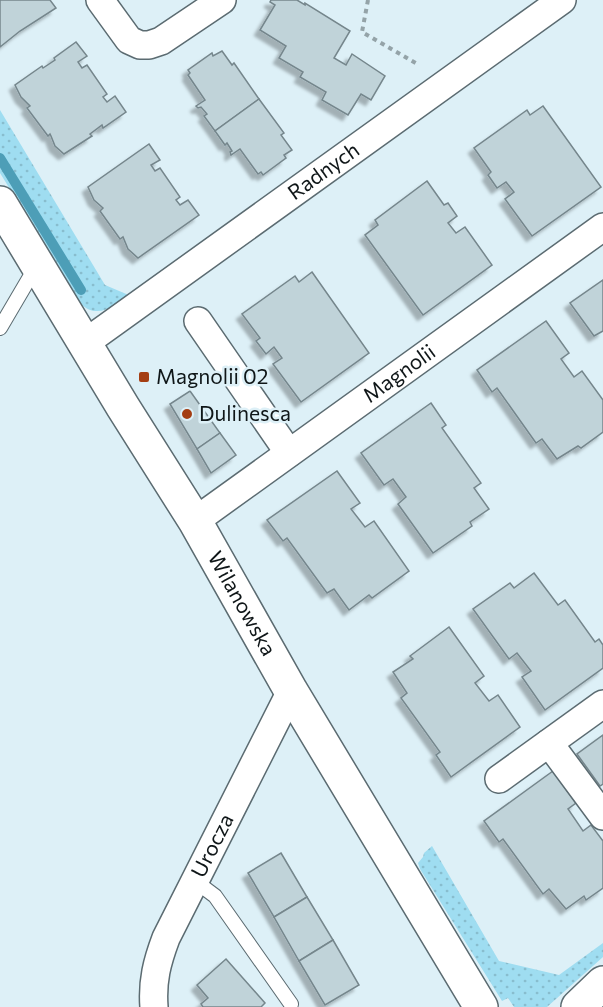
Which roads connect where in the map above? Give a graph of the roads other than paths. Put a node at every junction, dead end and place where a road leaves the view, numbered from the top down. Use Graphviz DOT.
graph roads {
  1 [pos="100,0"];
  2 [pos="222,0"];
  3 [pos="562,0"];
  4 [pos="0,203"];
  5 [pos="603,227"];
  6 [pos="38,263"];
  7 [pos="198,321"];
  8 [pos="0,328"];
  9 [pos="85,343"];
  10 [pos="289,453"];
  11 [pos="195,521"];
  12 [pos="291,690"];
  13 [pos="603,705"];
  14 [pos="549,743"];
  15 [pos="499,779"];
  16 [pos="603,816"];
  17 [pos="195,881"];
  18 [pos="603,983"];
  19 [pos="291,1004"];
  20 [pos="154,1007"];
  21 [pos="481,1007"];
  22 [pos="578,1007"];
  1 -- 2 [label="street"];
  3 -- 9 [label="street, Radnych"];
  4 -- 6 [label="street, Wilanowska"];
  5 -- 10 [label="street, Magnolii"];
  6 -- 8 [label="lane"];
  6 -- 9 [label="street, Wilanowska"];
  7 -- 10 [label="street"];
  9 -- 11 [label="street, Wilanowska"];
  10 -- 11 [label="street, Magnolii"];
  11 -- 12 [label="street, Wilanowska"];
  12 -- 17 [label="street, Urocza"];
  12 -- 21 [label="street, Wilanowska"];
  13 -- 14 [label="street"];
  14 -- 15 [label="street"];
  14 -- 16 [label="street"];
  17 -- 19 [label="lane"];
  17 -- 20 [label="street, Urocza"];
  18 -- 22 [label="street"];
}
